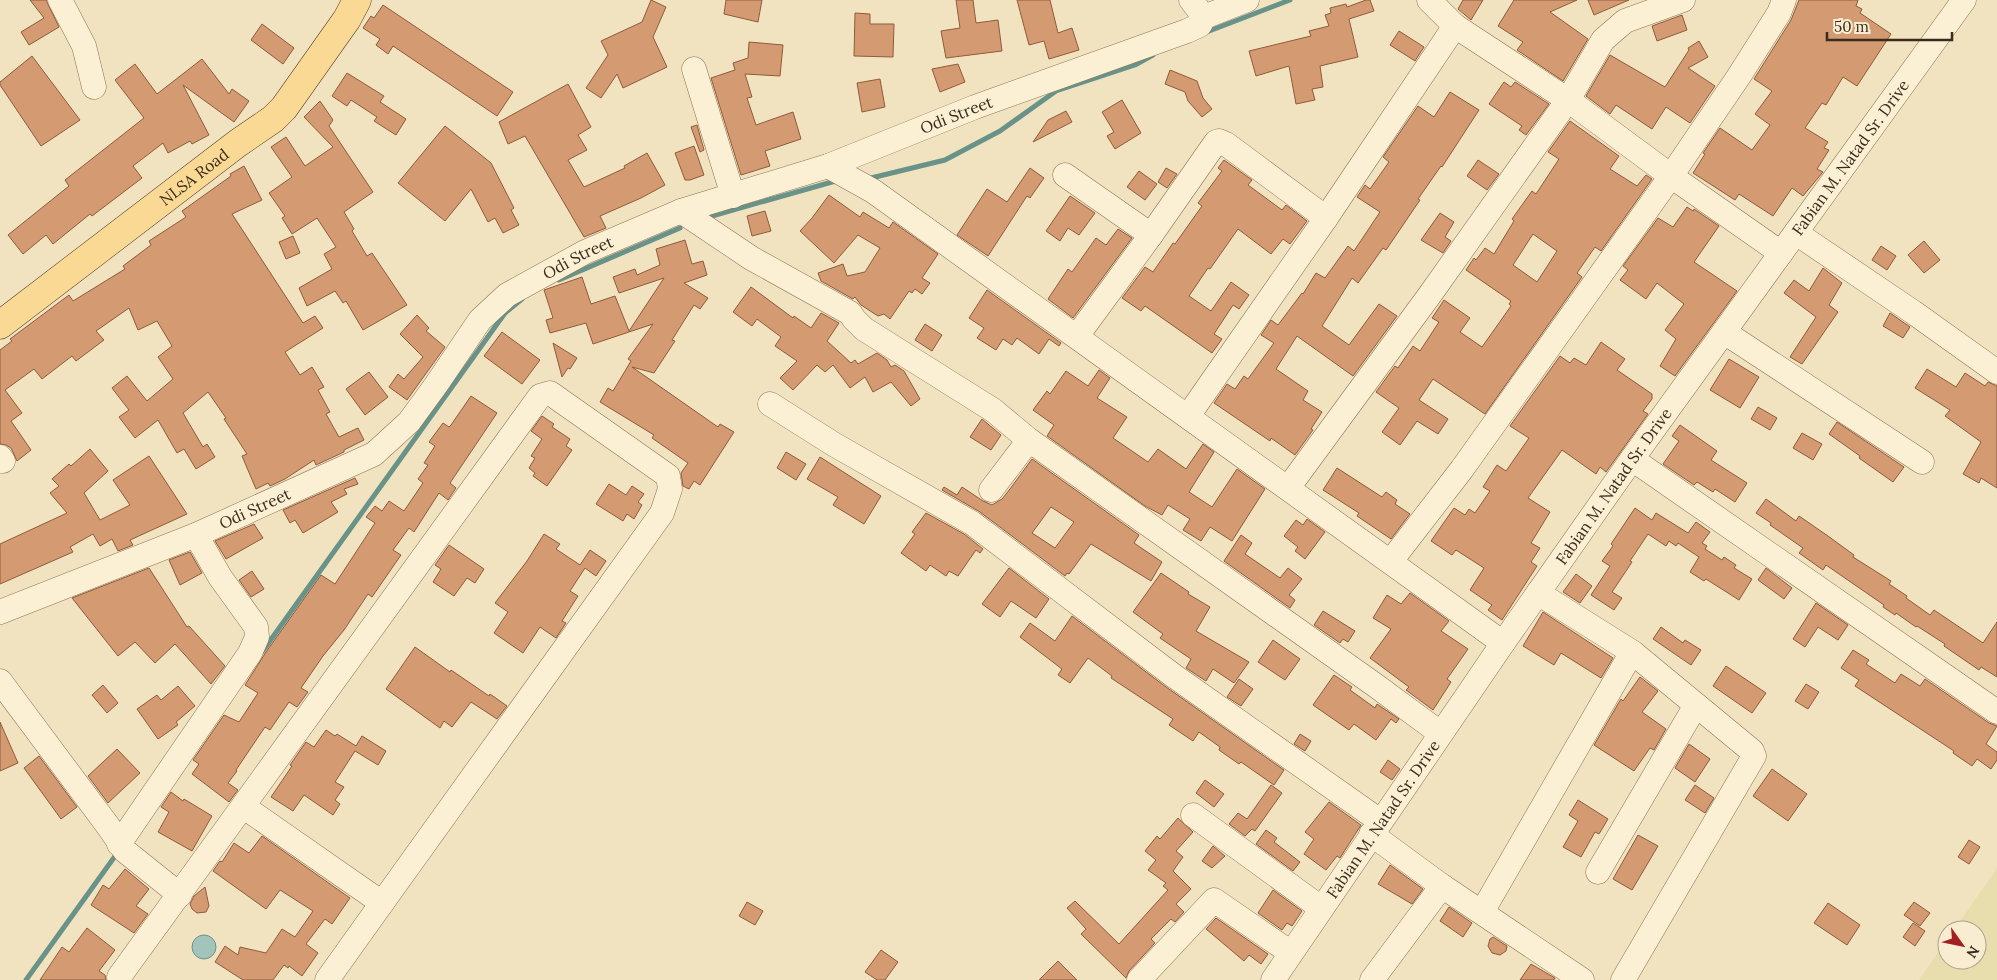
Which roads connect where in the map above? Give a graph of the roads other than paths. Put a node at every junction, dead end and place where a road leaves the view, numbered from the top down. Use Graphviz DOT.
graph roads {
  1 [pos="60,0"];
  2 [pos="357,0"];
  3 [pos="1247,0"];
  4 [pos="1428,0"];
  5 [pos="1684,0"];
  6 [pos="1784,0"];
  7 [pos="1964,0"];
  8 [pos="1198,9"];
  9 [pos="1455,26"];
  10 [pos="694,69"];
  11 [pos="94,87"];
  12 [pos="1568,100"];
  13 [pos="828,166"];
  14 [pos="1066,174"];
  15 [pos="1671,176"];
  16 [pos="733,196"];
  17 [pos="681,210"];
  18 [pos="1326,218"];
  19 [pos="1796,233"];
  20 [pos="1151,235"];
  21 [pos="1781,253"];
  22 [pos="0,325"];
  23 [pos="1724,332"];
  24 [pos="1077,336"];
  25 [pos="1997,372"];
  26 [pos="770,404"];
  27 [pos="1188,416"];
  28 [pos="1029,440"];
  29 [pos="1632,459"];
  30 [pos="1922,462"];
  31 [pos="1288,488"];
  32 [pos="991,490"];
  33 [pos="196,535"];
  34 [pos="1391,561"];
  35 [pos="1538,593"];
  36 [pos="0,612"];
  37 [pos="1503,643"];
  38 [pos="1632,652"];
  39 [pos="0,681"];
  40 [pos="1696,705"];
  41 [pos="1997,712"];
  42 [pos="1440,733"];
  43 [pos="244,807"];
  44 [pos="1193,815"];
  45 [pos="1376,827"];
  46 [pos="119,844"];
  47 [pos="1598,872"];
  48 [pos="1442,886"];
  49 [pos="180,895"];
  50 [pos="382,903"];
  51 [pos="1321,908"];
  52 [pos="1482,912"];
  53 [pos="1291,953"];
  54 [pos="120,978"];
  55 [pos="327,980"];
  56 [pos="1139,980"];
  57 [pos="1273,980"];
  58 [pos="1372,980"];
  59 [pos="1582,980"];
  60 [pos="1623,980"];
  1 -- 11 [label="street"];
  2 -- 22 [label="main road, NLSA Road"];
  3 -- 8 [label="street, Odi Street"];
  4 -- 9 [label="street"];
  5 -- 12 [label="street"];
  6 -- 15 [label="street"];
  7 -- 19 [label="street, Fabian M. Natad Sr. Drive"];
  8 -- 13 [label="street, Odi Street"];
  9 -- 12 [label="street"];
  9 -- 18 [label="street"];
  10 -- 16 [label="street"];
  12 -- 15 [label="street"];
  12 -- 31 [label="street"];
  13 -- 16 [label="street, Odi Street"];
  13 -- 24 [label="street"];
  14 -- 20 [label="street"];
  15 -- 21 [label="street"];
  15 -- 34 [label="street"];
  16 -- 17 [label="street, Odi Street"];
  17 -- 28 [label="street"];
  17 -- 33 [label="street, Odi Street"];
  18 -- 20 [label="street"];
  18 -- 27 [label="street"];
  19 -- 21 [label="street, Fabian M. Natad Sr. Drive"];
  19 -- 25 [label="street"];
  20 -- 24 [label="street"];
  21 -- 23 [label="street, Fabian M. Natad Sr. Drive"];
  23 -- 29 [label="street, Fabian M. Natad Sr. Drive"];
  23 -- 30 [label="street"];
  24 -- 27 [label="street"];
  26 -- 45 [label="street"];
  27 -- 31 [label="street"];
  28 -- 32 [label="street"];
  28 -- 42 [label="street"];
  29 -- 35 [label="street, Fabian M. Natad Sr. Drive"];
  29 -- 41 [label="street"];
  31 -- 34 [label="street"];
  33 -- 36 [label="street, Odi Street"];
  33 -- 46 [label="street"];
  34 -- 37 [label="street"];
  35 -- 37 [label="street, Fabian M. Natad Sr. Drive"];
  35 -- 38 [label="street"];
  37 -- 42 [label="street, Fabian M. Natad Sr. Drive"];
  38 -- 40 [label="street"];
  38 -- 52 [label="street"];
  39 -- 46 [label="street"];
  40 -- 47 [label="street"];
  40 -- 60 [label="street"];
  42 -- 45 [label="street, Fabian M. Natad Sr. Drive"];
  43 -- 49 [label="street"];
  43 -- 50 [label="street"];
  43 -- 50 [label="street"];
  44 -- 51 [label="street"];
  45 -- 48 [label="street"];
  45 -- 51 [label="street, Fabian M. Natad Sr. Drive"];
  46 -- 49 [label="street"];
  48 -- 52 [label="street"];
  48 -- 58 [label="street"];
  49 -- 54 [label="street"];
  50 -- 55 [label="street"];
  51 -- 53 [label="street, Fabian M. Natad Sr. Drive"];
  52 -- 59 [label="street"];
  53 -- 56 [label="street"];
  53 -- 57 [label="street, Fabian M. Natad Sr. Drive"];
}
